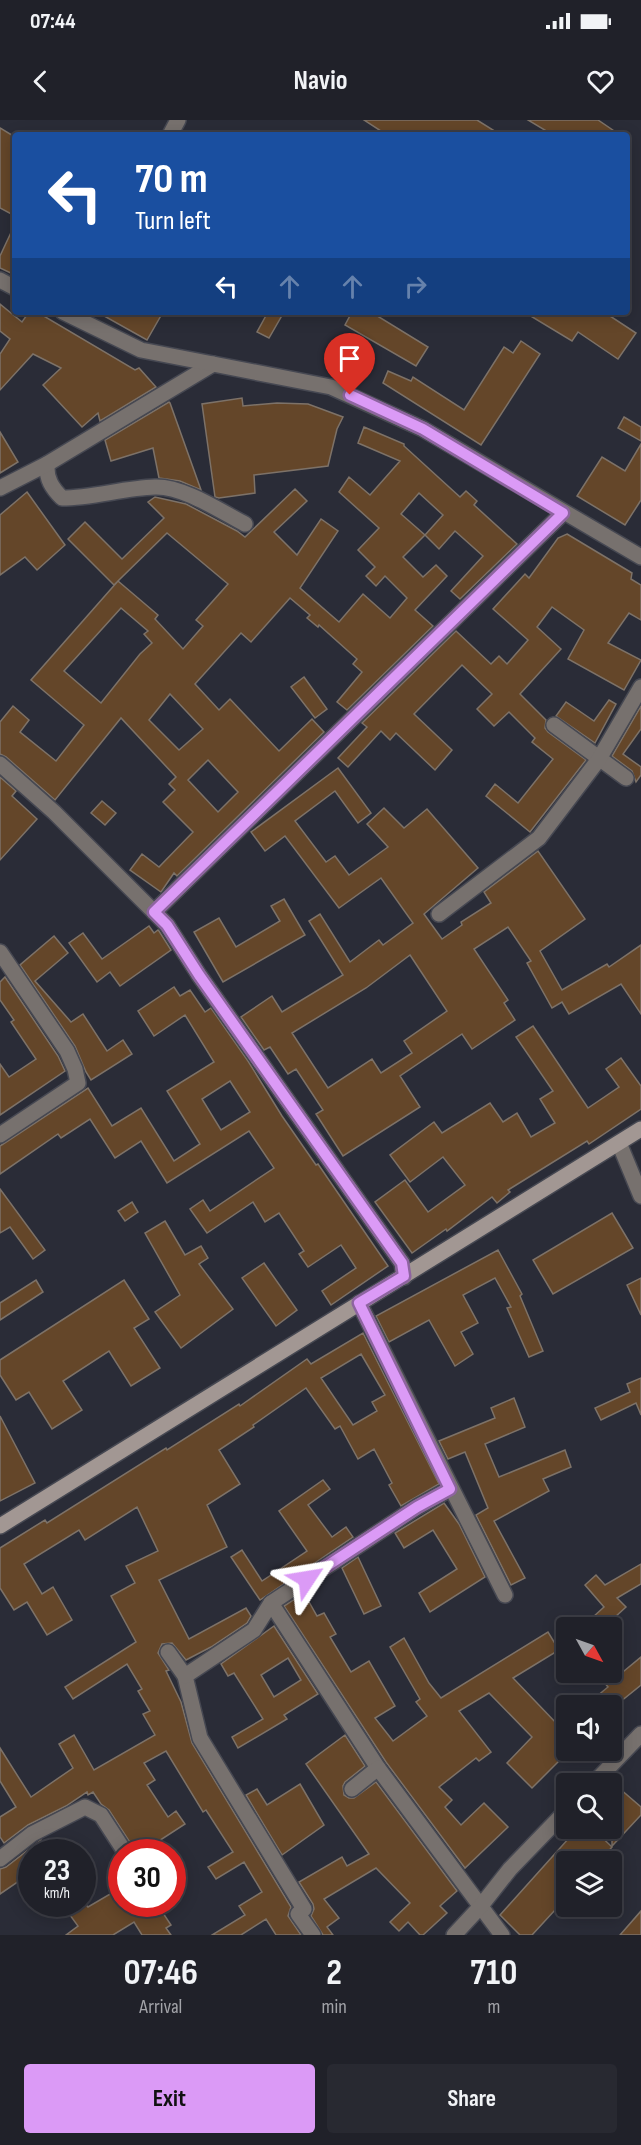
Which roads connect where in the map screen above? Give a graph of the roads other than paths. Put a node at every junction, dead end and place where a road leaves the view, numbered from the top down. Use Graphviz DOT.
graph roads {
  1 [pos="74,315"];
  2 [pos="213,364"];
  3 [pos="47,464"];
  4 [pos="0,488"];
  5 [pos="563,513"];
  6 [pos="245,524"];
  7 [pos="641,557"];
  8 [pos="641,687"];
  9 [pos="554,725"];
  10 [pos="599,759"];
  11 [pos="0,764"];
  12 [pos="626,778"];
  13 [pos="154,912"];
  14 [pos="439,914"];
  15 [pos="0,952"];
  16 [pos="641,1130"];
  17 [pos="0,1135"];
  18 [pos="619,1143"];
  19 [pos="641,1196"];
  20 [pos="404,1276"];
  21 [pos="359,1303"];
  22 [pos="450,1489"];
  23 [pos="0,1526"];
  24 [pos="506,1594"];
  25 [pos="271,1603"];
  26 [pos="168,1652"];
  27 [pos="185,1676"];
  28 [pos="641,1734"];
  29 [pos="378,1768"];
  30 [pos="604,1773"];
  31 [pos="352,1789"];
  32 [pos="556,1821"];
  33 [pos="117,1839"];
  34 [pos="0,1859"];
  35 [pos="480,1907"];
  36 [pos="313,1935"];
  37 [pos="454,1935"];
  38 [pos="502,1935"];
  1 -- 2 [label="street"];
  2 -- 3 [label="street"];
  2 -- 5 [label="street"];
  3 -- 4 [label="street"];
  3 -- 6 [label="street"];
  5 -- 7 [label="street"];
  5 -- 13 [label="street"];
  8 -- 10 [label="street"];
  9 -- 10 [label="street"];
  10 -- 12 [label="street"];
  10 -- 14 [label="street"];
  11 -- 13 [label="street"];
  13 -- 20 [label="street"];
  15 -- 17 [label="street"];
  16 -- 18 [label="main road"];
  18 -- 19 [label="street"];
  18 -- 20 [label="main road"];
  20 -- 21 [label="main road"];
  21 -- 22 [label="street"];
  21 -- 23 [label="main road"];
  22 -- 24 [label="street"];
  22 -- 25 [label="street"];
  25 -- 27 [label="street"];
  25 -- 29 [label="street"];
  26 -- 27 [label="street"];
  27 -- 36 [label="street"];
  28 -- 30 [label="street"];
  29 -- 31 [label="street"];
  29 -- 35 [label="street"];
  32 -- 35 [label="street"];
  33 -- 34 [label="street"];
  35 -- 37 [label="street"];
  35 -- 38 [label="street"];
}
